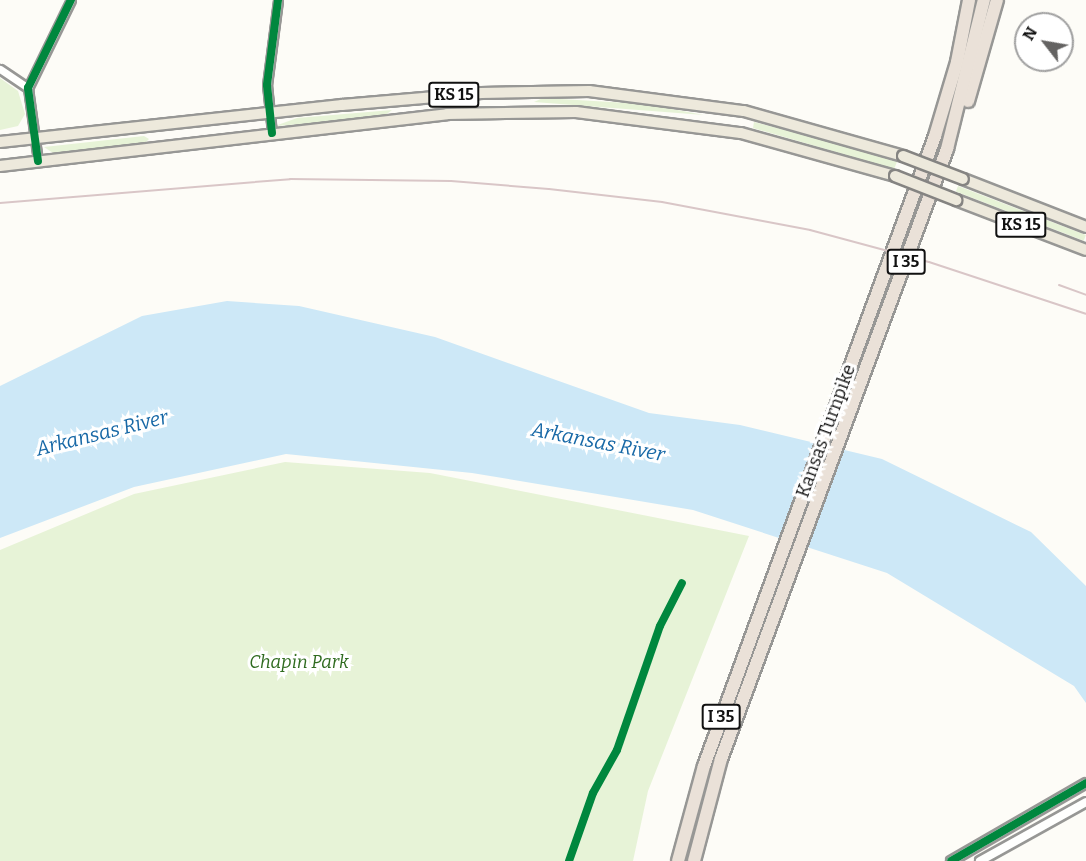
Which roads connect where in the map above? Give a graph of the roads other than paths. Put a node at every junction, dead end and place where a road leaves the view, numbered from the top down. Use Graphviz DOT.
graph roads {
  1 [pos="71,0"];
  2 [pos="278,0"];
  3 [pos="984,0"];
  4 [pos="997,0"];
  5 [pos="968,3"];
  6 [pos="0,69"];
  7 [pos="28,88"];
  8 [pos="268,112"];
  9 [pos="272,133"];
  10 [pos="36,138"];
  11 [pos="0,142"];
  12 [pos="948,149"];
  13 [pos="38,161"];
  14 [pos="0,166"];
  15 [pos="1086,227"];
  16 [pos="1086,250"];
  17 [pos="1086,783"];
  18 [pos="1086,802"];
  19 [pos="678,861"];
  20 [pos="694,861"];
  21 [pos="951,861"];
  22 [pos="980,861"];
  1 -- 7 [label="street"];
  2 -- 8 [label="street"];
  3 -- 12 [label="highway, Kansas Turnpike / I 35"];
  4 -- 12 [label="highway"];
  5 -- 19 [label="highway, Kansas Turnpike / I 35"];
  6 -- 7 [label="street"];
  7 -- 10 [label="street"];
  8 -- 9 [label="street"];
  8 -- 10 [label="main road, KS 15"];
  8 -- 15 [label="main road, KS 15, bridge"];
  9 -- 13 [label="main road, KS 15"];
  9 -- 16 [label="main road, KS 15, bridge"];
  10 -- 11 [label="main road, KS 15"];
  10 -- 13 [label="street"];
  12 -- 20 [label="highway, Kansas Turnpike / I 35"];
  13 -- 14 [label="main road, KS 15"];
  17 -- 21 [label="street"];
  18 -- 22 [label="street"];
}
